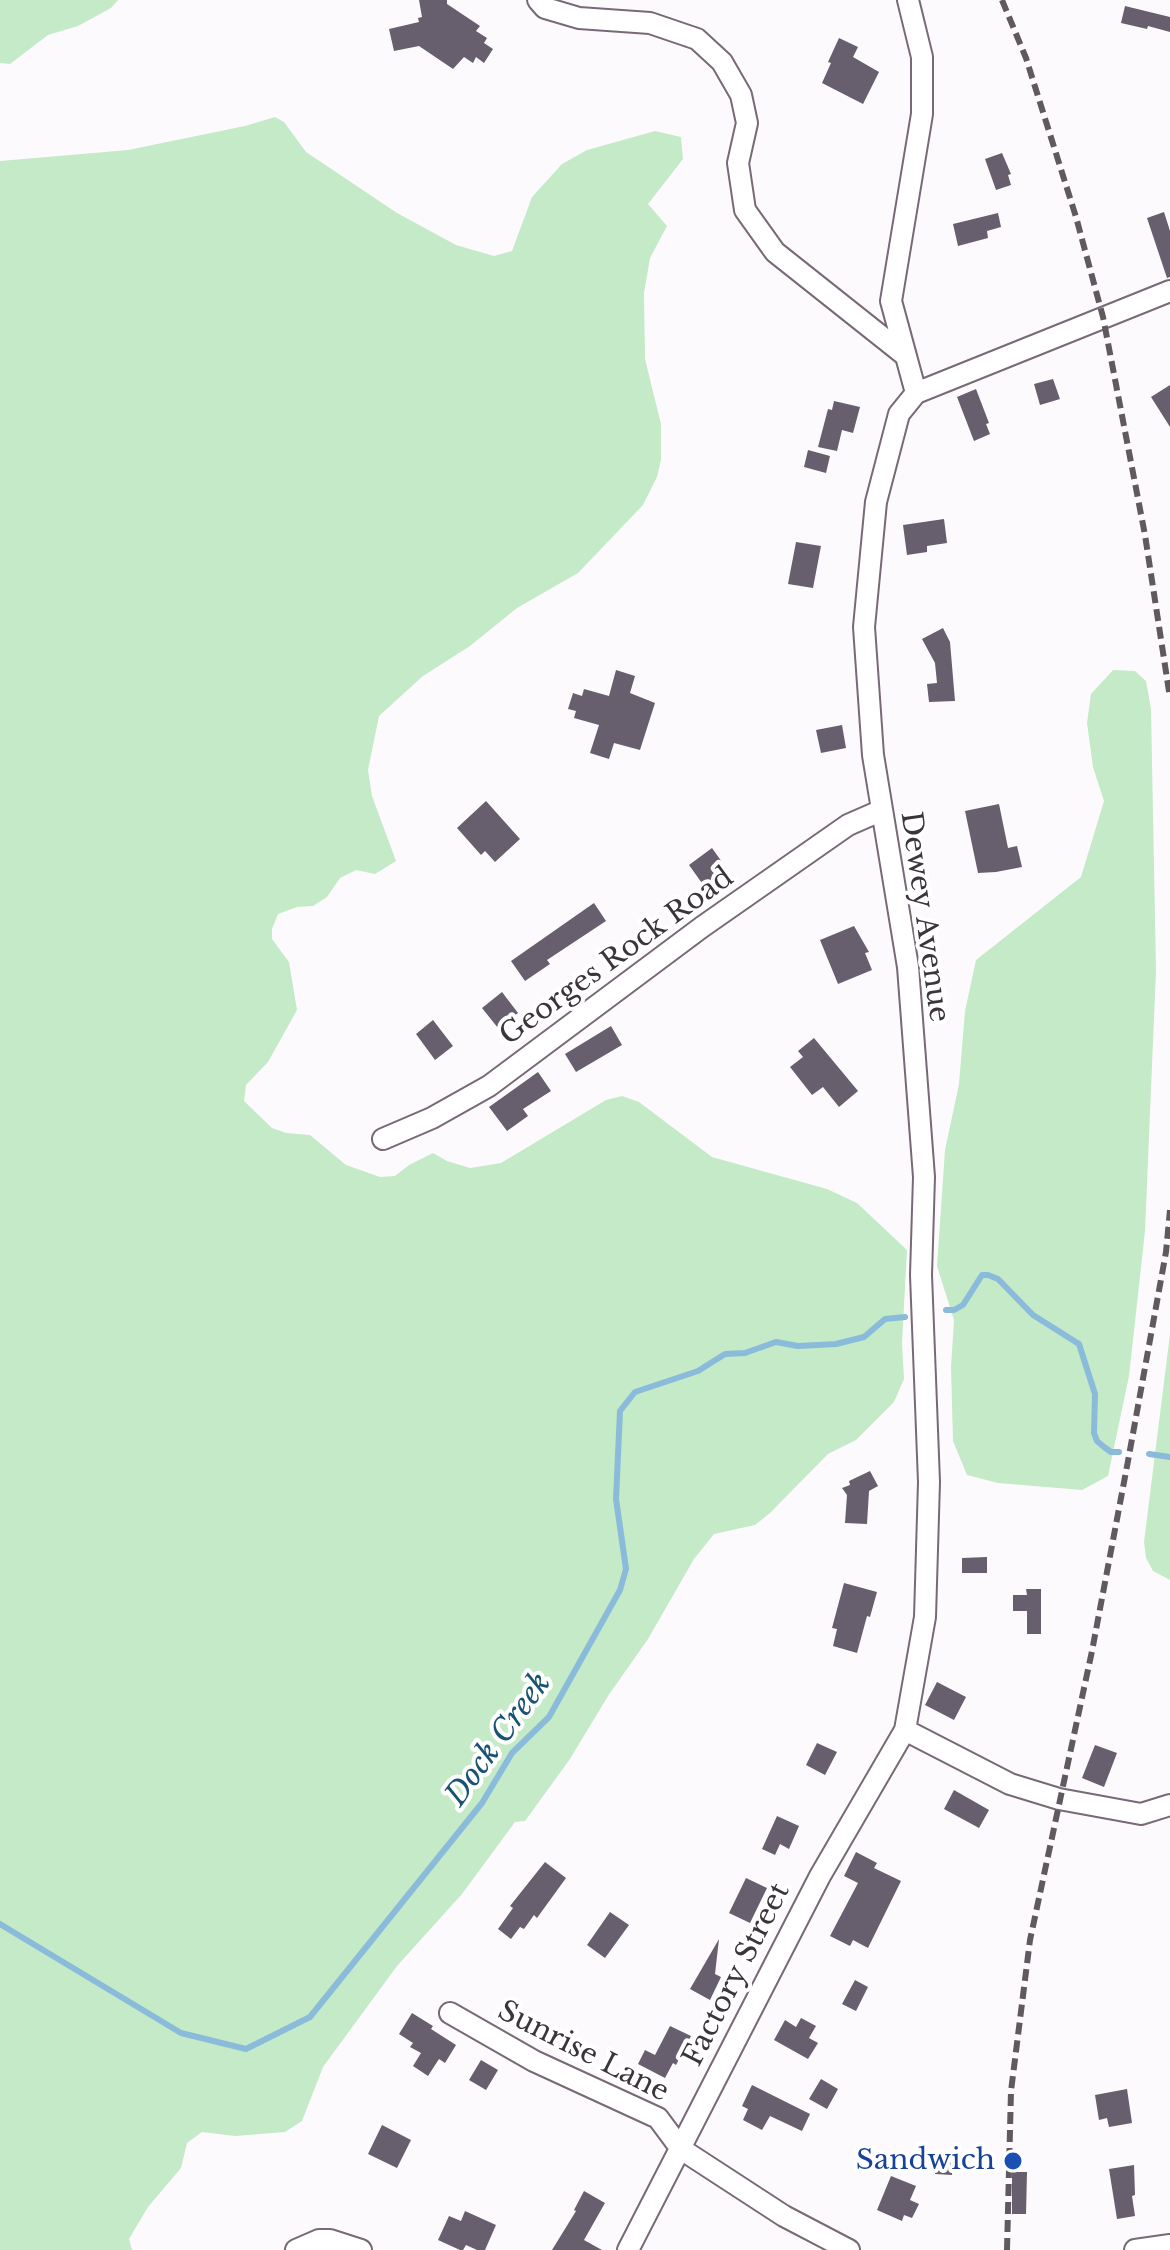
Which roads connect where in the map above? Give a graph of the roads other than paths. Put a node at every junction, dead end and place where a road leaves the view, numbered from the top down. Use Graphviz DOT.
graph roads {
  1 [pos="538,0"];
  2 [pos="908,0"];
  3 [pos="1170,291"];
  4 [pos="906,356"];
  5 [pos="916,393"];
  6 [pos="880,811"];
  7 [pos="383,1139"];
  8 [pos="905,1730"];
  9 [pos="1170,1805"];
  10 [pos="450,2013"];
  11 [pos="681,2149"];
  12 [pos="1170,2245"];
  13 [pos="296,2250"];
  14 [pos="361,2250"];
  15 [pos="628,2250"];
  16 [pos="849,2250"];
  17 [pos="1135,2250"];
  1 -- 4 [label="street"];
  2 -- 4 [label="street"];
  3 -- 5 [label="street"];
  4 -- 5 [label="street"];
  5 -- 6 [label="street, Dewey Avenue"];
  6 -- 7 [label="street, Georges Rock Road"];
  6 -- 8 [label="street, Dewey Avenue"];
  8 -- 9 [label="street"];
  8 -- 11 [label="street, Factory Street"];
  10 -- 11 [label="street, Sunrise Lane"];
  11 -- 15 [label="street, Factory Street"];
  11 -- 16 [label="street, Sunrise Lane"];
  12 -- 17 [label="street"];
  13 -- 14 [label="street"];
}
